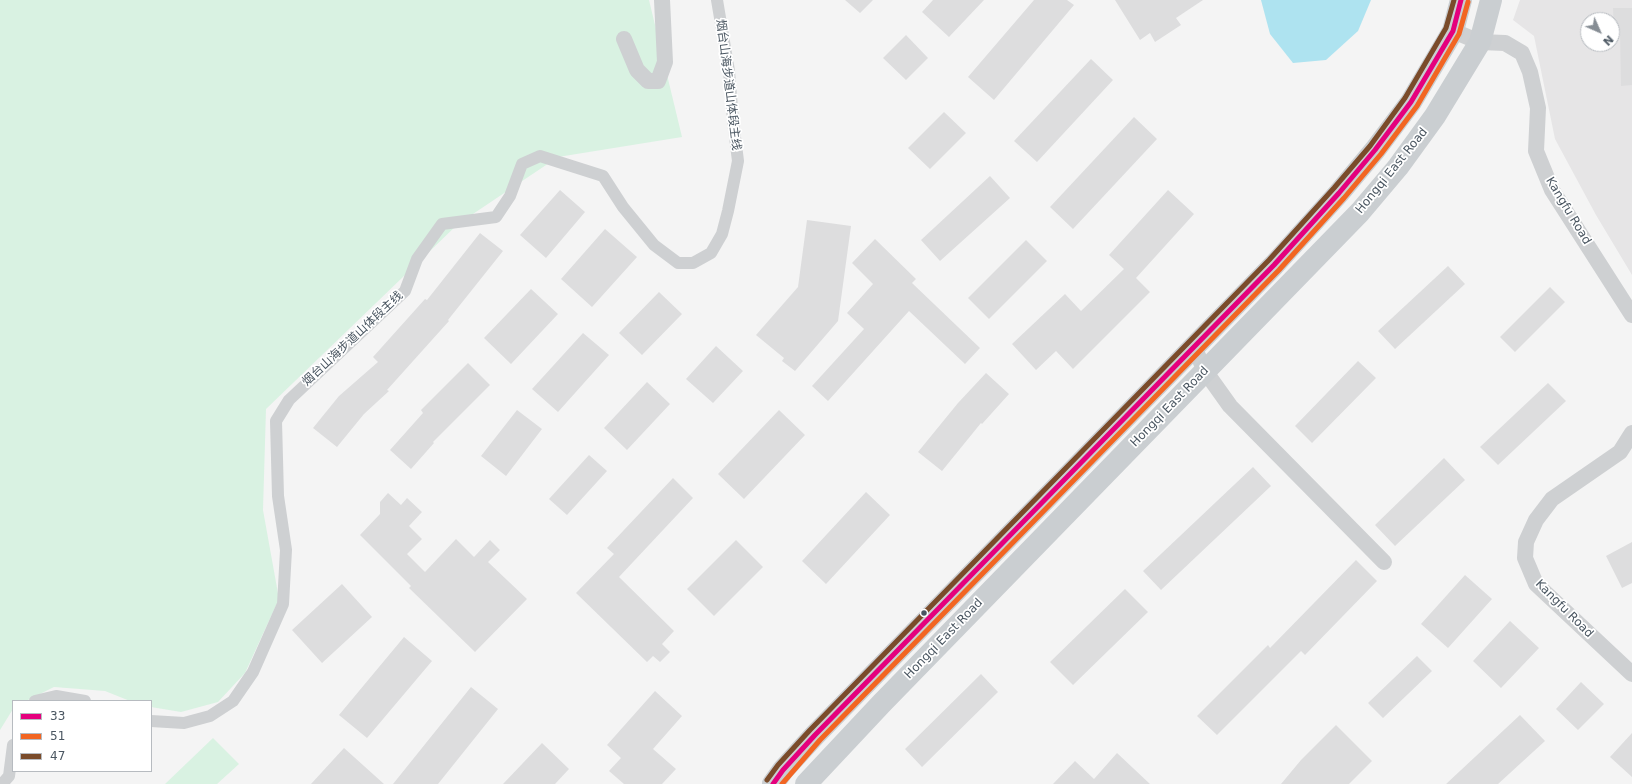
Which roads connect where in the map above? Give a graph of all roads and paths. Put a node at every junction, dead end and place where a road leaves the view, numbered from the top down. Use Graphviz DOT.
graph roads {
  1 [pos="662,0"];
  2 [pos="717,0"];
  3 [pos="1461,0"];
  4 [pos="1491,0"];
  5 [pos="1453,31"];
  6 [pos="624,39"];
  7 [pos="1480,42"];
  8 [pos="1632,315"];
  9 [pos="1194,347"];
  10 [pos="1205,371"];
  11 [pos="1632,433"];
  12 [pos="1384,562"];
  13 [pos="1632,674"];
  14 [pos="39,700"];
  15 [pos="79,700"];
  16 [pos="152,721"];
  17 [pos="12,753"];
  18 [pos="2,784"];
  19 [pos="773,784"];
  20 [pos="806,784"];
  1 -- 6 [label="street"];
  2 -- 16 [label="street, 烟台山海步道山体段主线"];
  3 -- 5 [label="main road, Hongqi East Road"];
  4 -- 7 [label="main road, Hongqi East Road"];
  5 -- 7 [label="street, Kangfu Road"];
  5 -- 9 [label="main road, Hongqi East Road"];
  7 -- 8 [label="street, Kangfu Road"];
  7 -- 10 [label="main road, Hongqi East Road"];
  9 -- 10 [label="street"];
  9 -- 19 [label="main road, Hongqi East Road"];
  10 -- 12 [label="street"];
  10 -- 20 [label="main road, Hongqi East Road"];
  11 -- 13 [label="street, Kangfu Road"];
  14 -- 15 [label="street"];
  17 -- 18 [label="street"];
}
